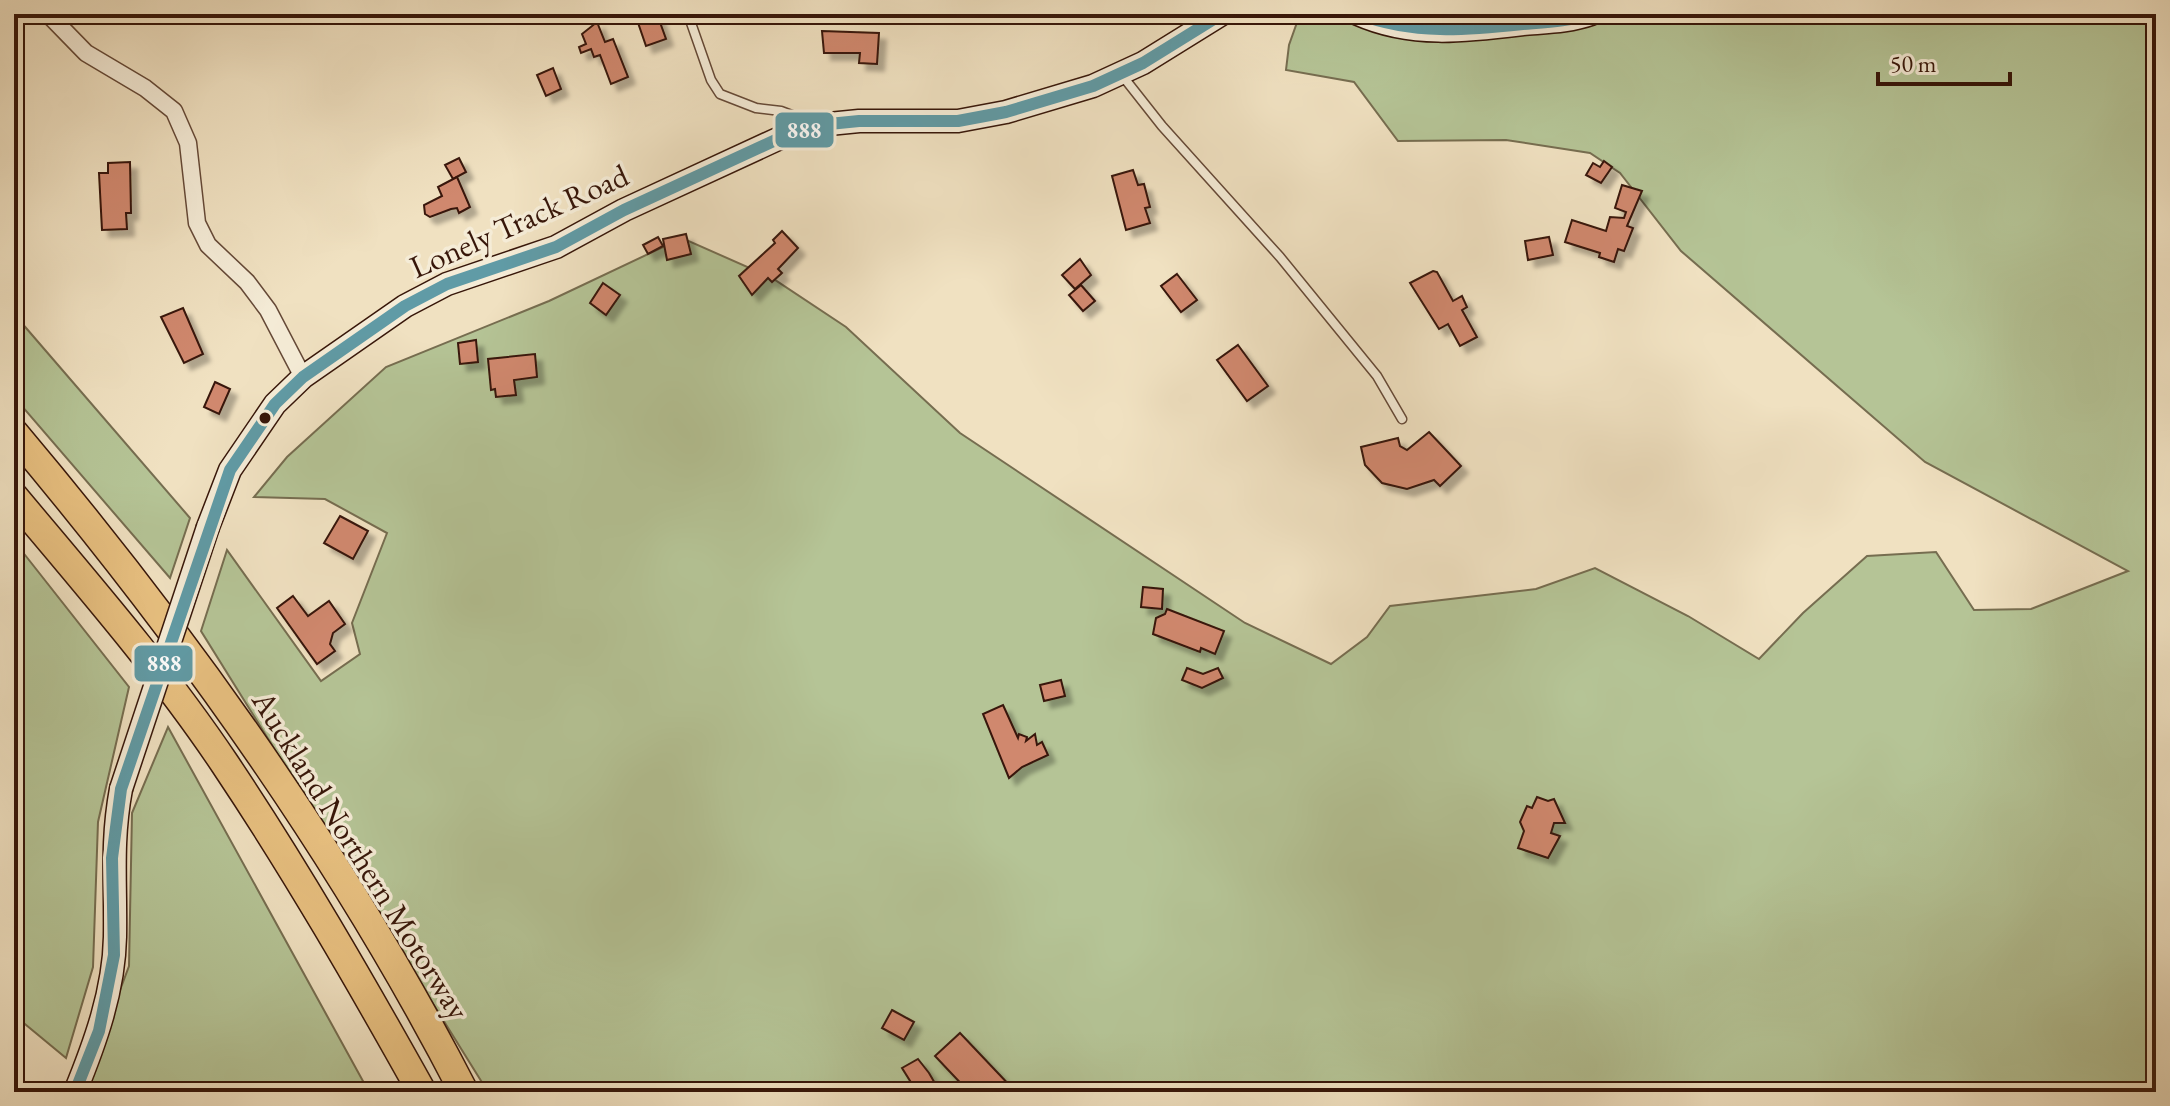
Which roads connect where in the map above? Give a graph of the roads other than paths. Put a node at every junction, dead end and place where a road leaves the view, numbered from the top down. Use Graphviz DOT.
graph roads {
  1 [pos="48,14"];
  2 [pos="1222,14"];
  3 [pos="1358,14"];
  4 [pos="1591,14"];
  5 [pos="690,20"];
  6 [pos="1121,73"];
  7 [pos="819,125"];
  8 [pos="303,377"];
  9 [pos="1402,419"];
  10 [pos="14,433"];
  11 [pos="14,497"];
  12 [pos="75,1092"];
  13 [pos="422,1092"];
  14 [pos="464,1092"];
  1 -- 8 [label="street"];
  2 -- 6 [label="street, Lonely Track Road"];
  3 -- 4 [label="street"];
  5 -- 7 [label="lane"];
  6 -- 7 [label="street, Lonely Track Road"];
  6 -- 9 [label="lane"];
  7 -- 8 [label="street, Lonely Track Road"];
  8 -- 12 [label="street, Lonely Track Road, bridge"];
  10 -- 14 [label="highway, Auckland Northern Motorway"];
  11 -- 13 [label="highway, Auckland Northern Motorway"];
}
